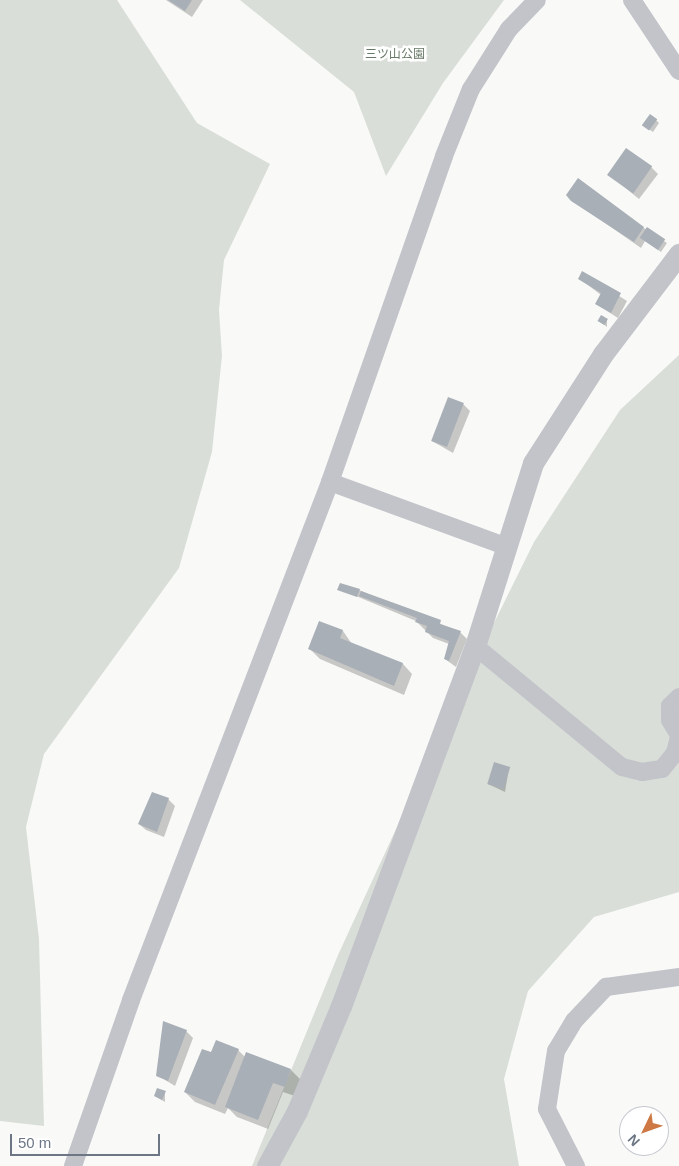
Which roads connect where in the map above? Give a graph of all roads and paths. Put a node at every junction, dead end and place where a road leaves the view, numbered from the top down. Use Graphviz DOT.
graph roads {
  1 [pos="537,0"];
  2 [pos="632,0"];
  3 [pos="679,71"];
  4 [pos="679,254"];
  5 [pos="330,482"];
  6 [pos="505,546"];
  7 [pos="475,646"];
  8 [pos="679,697"];
  9 [pos="679,736"];
  10 [pos="679,977"];
  11 [pos="72,1166"];
  12 [pos="267,1166"];
  13 [pos="576,1166"];
  1 -- 5 [label="street"];
  2 -- 3 [label="street"];
  4 -- 6 [label="street"];
  5 -- 6 [label="street"];
  5 -- 11 [label="street"];
  6 -- 7 [label="street"];
  7 -- 9 [label="street"];
  7 -- 12 [label="street"];
  8 -- 9 [label="street"];
  10 -- 13 [label="street"];
}
